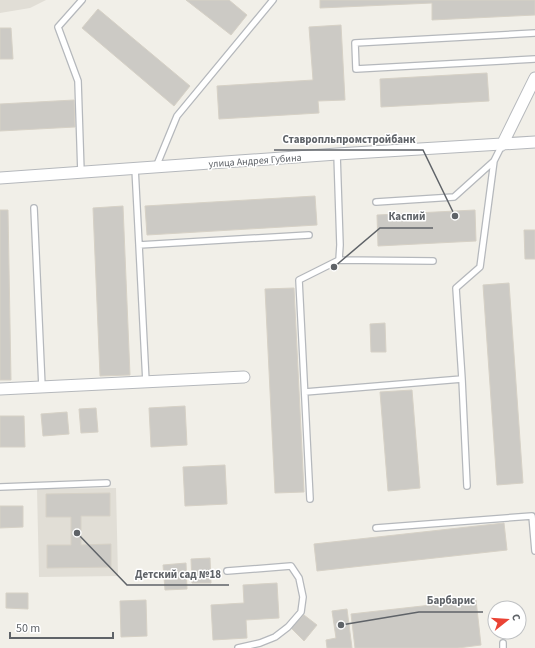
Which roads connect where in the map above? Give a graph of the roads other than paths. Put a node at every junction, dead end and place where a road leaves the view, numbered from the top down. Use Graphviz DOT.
graph roads {
  1 [pos="82,0"];
  2 [pos="272,0"];
  3 [pos="535,33"];
  4 [pos="535,59"];
  5 [pos="535,78"];
  6 [pos="535,142"];
  7 [pos="502,145"];
  8 [pos="337,154"];
  9 [pos="494,162"];
  10 [pos="156,167"];
  11 [pos="135,168"];
  12 [pos="81,173"];
  13 [pos="0,178"];
  14 [pos="376,202"];
  15 [pos="34,208"];
  16 [pos="309,235"];
  17 [pos="138,245"];
  18 [pos="340,260"];
  19 [pos="433,260"];
  20 [pos="244,377"];
  21 [pos="462,379"];
  22 [pos="146,382"];
  23 [pos="42,387"];
  24 [pos="0,389"];
  25 [pos="305,392"];
  26 [pos="107,483"];
  27 [pos="0,486"];
  28 [pos="467,486"];
  29 [pos="310,499"];
  30 [pos="376,528"];
  31 [pos="535,551"];
  32 [pos="227,571"];
  33 [pos="238,648"];
  1 -- 12 [label="lane"];
  2 -- 10 [label="lane"];
  3 -- 4 [label="lane"];
  5 -- 7 [label="street"];
  6 -- 7 [label="street, улица Андрея Губина"];
  7 -- 8 [label="street, улица Андрея Губина"];
  7 -- 9 [label="lane"];
  8 -- 10 [label="street, улица Андрея Губина"];
  8 -- 18 [label="lane"];
  9 -- 14 [label="lane"];
  9 -- 21 [label="lane"];
  10 -- 11 [label="street, улица Андрея Губина"];
  11 -- 12 [label="street, улица Андрея Губина"];
  11 -- 17 [label="lane"];
  12 -- 13 [label="street, улица Андрея Губина"];
  15 -- 23 [label="lane"];
  16 -- 17 [label="lane"];
  17 -- 22 [label="lane"];
  18 -- 19 [label="lane"];
  18 -- 25 [label="lane"];
  20 -- 22 [label="street"];
  21 -- 25 [label="lane"];
  21 -- 28 [label="lane"];
  22 -- 23 [label="street"];
  23 -- 24 [label="street"];
  25 -- 29 [label="lane"];
  26 -- 27 [label="lane"];
  30 -- 31 [label="lane"];
  32 -- 33 [label="lane"];
}
